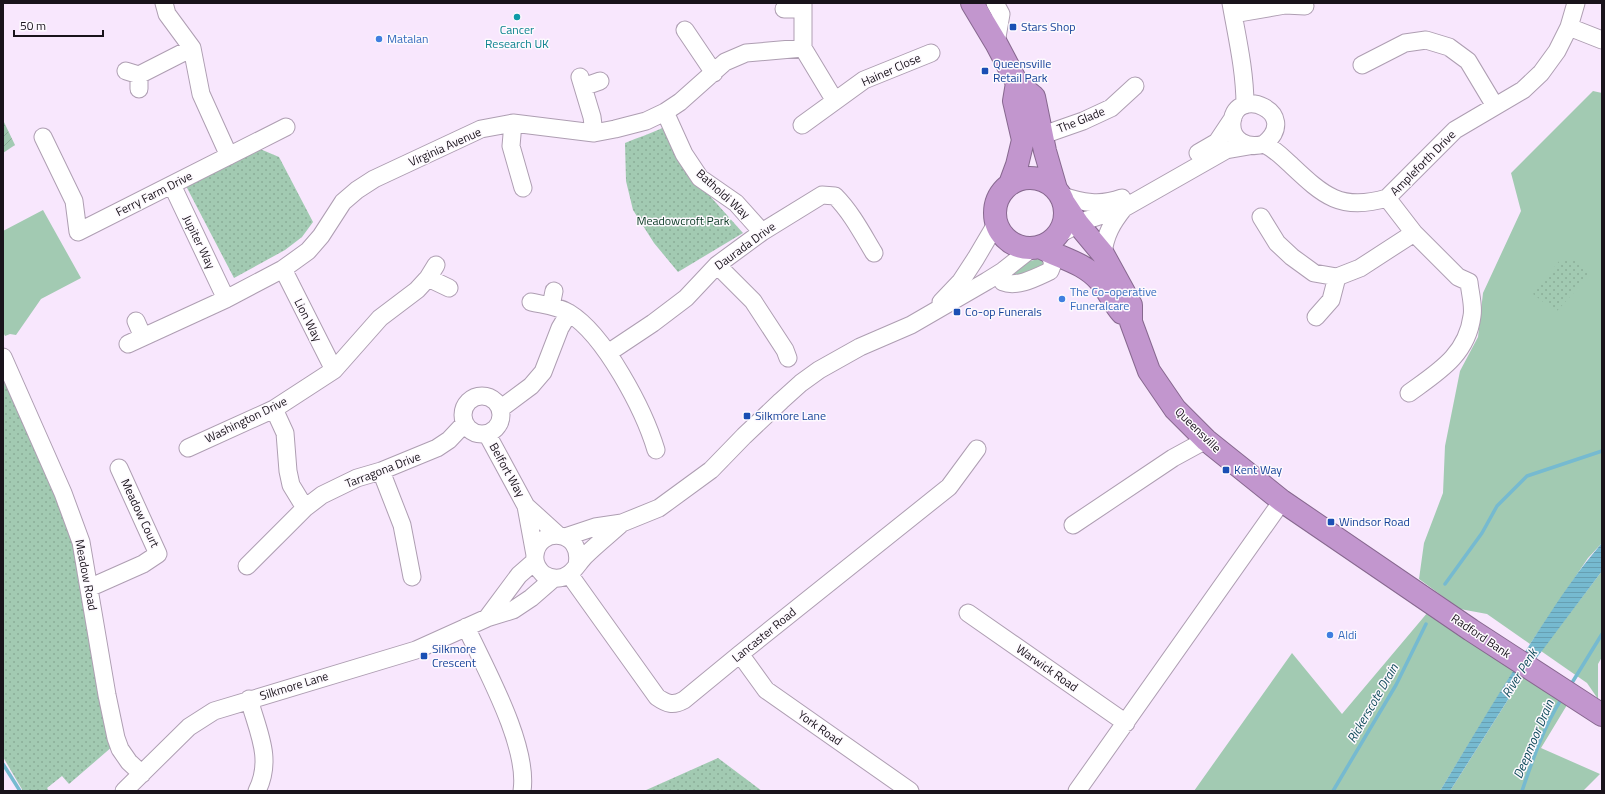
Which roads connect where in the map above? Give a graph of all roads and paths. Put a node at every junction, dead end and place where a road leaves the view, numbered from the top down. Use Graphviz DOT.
graph roads {
  1 [pos="164,3"];
  2 [pos="972,3"];
  3 [pos="995,3"];
  4 [pos="1576,3"];
  5 [pos="803,6"];
  6 [pos="1305,6"];
  7 [pos="1232,8"];
  8 [pos="784,9"];
  9 [pos="1569,28"];
  10 [pos="685,30"];
  11 [pos="1602,40"];
  12 [pos="996,43"];
  13 [pos="192,48"];
  14 [pos="803,48"];
  15 [pos="931,53"];
  16 [pos="1362,65"];
  17 [pos="714,73"];
  18 [pos="135,78"];
  19 [pos="600,81"];
  20 [pos="1017,83"];
  21 [pos="1135,86"];
  22 [pos="1250,100"];
  23 [pos="835,101"];
  24 [pos="1495,106"];
  25 [pos="664,112"];
  26 [pos="807,116"];
  27 [pos="1233,118"];
  28 [pos="513,123"];
  29 [pos="286,127"];
  30 [pos="594,132"];
  31 [pos="1043,135"];
  32 [pos="43,137"];
  33 [pos="1263,147"];
  34 [pos="229,156"];
  35 [pos="1010,184"];
  36 [pos="172,185"];
  37 [pos="524,188"];
  38 [pos="1060,196"];
  39 [pos="1387,198"];
  40 [pos="1124,208"];
  41 [pos="1261,217"];
  42 [pos="996,224"];
  43 [pos="1078,224"];
  44 [pos="762,232"];
  45 [pos="1414,233"];
  46 [pos="1044,246"];
  47 [pos="874,253"];
  48 [pos="1103,254"];
  49 [pos="717,265"];
  50 [pos="283,269"];
  51 [pos="1003,271"];
  52 [pos="1337,277"];
  53 [pos="449,288"];
  54 [pos="226,299"];
  55 [pos="531,302"];
  56 [pos="932,312"];
  57 [pos="568,313"];
  58 [pos="1316,317"];
  59 [pos="136,321"];
  60 [pos="1131,322"];
  61 [pos="608,353"];
  62 [pos="3,357"];
  63 [pos="788,358"];
  64 [pos="334,370"];
  65 [pos="1409,393"];
  66 [pos="274,409"];
  67 [pos="500,409"];
  68 [pos="466,423"];
  69 [pos="487,434"];
  70 [pos="1206,440"];
  71 [pos="188,448"];
  72 [pos="977,449"];
  73 [pos="656,450"];
  74 [pos="119,468"];
  75 [pos="381,471"];
  76 [pos="1282,501"];
  77 [pos="526,506"];
  78 [pos="305,508"];
  79 [pos="622,523"];
  80 [pos="1073,525"];
  81 [pos="562,536"];
  82 [pos="535,558"];
  83 [pos="248,566"];
  84 [pos="567,572"];
  85 [pos="412,577"];
  86 [pos="89,588"];
  87 [pos="1440,608"];
  88 [pos="968,613"];
  89 [pos="487,618"];
  90 [pos="466,627"];
  91 [pos="740,654"];
  92 [pos="250,700"];
  93 [pos="1602,716"];
  94 [pos="1126,723"];
  95 [pos="142,774"];
  96 [pos="124,791"];
  97 [pos="257,791"];
  98 [pos="522,791"];
  99 [pos="910,791"];
  100 [pos="1077,791"];
  1 -- 13 [label="street"];
  2 -- 12 [label="highway"];
  3 -- 12 [label="street"];
  4 -- 9 [label="street, Ampleforth Drive"];
  5 -- 8 [label="street"];
  5 -- 14 [label="street"];
  6 -- 7 [label="street"];
  7 -- 22 [label="street"];
  9 -- 11 [label="street"];
  9 -- 24 [label="street, Ampleforth Drive"];
  10 -- 17 [label="street"];
  12 -- 20 [label="highway"];
  13 -- 18 [label="street"];
  13 -- 34 [label="street"];
  14 -- 17 [label="street, Virginia Avenue"];
  14 -- 23 [label="street"];
  15 -- 23 [label="street, Hainer Close"];
  16 -- 24 [label="street"];
  17 -- 25 [label="street, Virginia Avenue"];
  19 -- 30 [label="street"];
  20 -- 31 [label="highway"];
  20 -- 35 [label="highway"];
  21 -- 31 [label="street, The Glade"];
  22 -- 27 [label="street"];
  22 -- 33 [label="street"];
  23 -- 26 [label="street, Hainer Close"];
  24 -- 39 [label="street, Ampleforth Drive"];
  25 -- 30 [label="street, Virginia Avenue"];
  25 -- 44 [label="street, Batholdi Way"];
  27 -- 33 [label="street, Ampleforth Drive"];
  27 -- 38 [label="street"];
  28 -- 30 [label="street, Virginia Avenue"];
  28 -- 37 [label="street"];
  28 -- 50 [label="street, Virginia Avenue"];
  29 -- 34 [label="street, Ferry Farm Drive"];
  31 -- 38 [label="highway"];
  32 -- 36 [label="street, Ferry Farm Drive"];
  33 -- 39 [label="street, Ampleforth Drive"];
  33 -- 40 [label="street"];
  34 -- 36 [label="street, Ferry Farm Drive"];
  35 -- 38 [label="highway"];
  35 -- 42 [label="highway"];
  36 -- 54 [label="street, Jupiter Way"];
  38 -- 43 [label="highway, Queensville"];
  38 -- 46 [label="highway"];
  39 -- 45 [label="street"];
  40 -- 43 [label="street"];
  40 -- 48 [label="street"];
  41 -- 52 [label="street"];
  42 -- 46 [label="highway"];
  42 -- 56 [label="street, Silkmore Lane"];
  43 -- 46 [label="street"];
  43 -- 48 [label="highway, Queensville"];
  44 -- 47 [label="street, Daurada Drive"];
  44 -- 49 [label="street, Daurada Drive"];
  45 -- 52 [label="street"];
  45 -- 65 [label="street"];
  46 -- 51 [label="street, Silkmore Lane"];
  46 -- 51 [label="street"];
  46 -- 60 [label="highway"];
  48 -- 60 [label="highway, Queensville"];
  49 -- 61 [label="street, Daurada Drive"];
  49 -- 63 [label="street"];
  50 -- 54 [label="street, Virginia Avenue"];
  50 -- 64 [label="street, Lion Way"];
  51 -- 56 [label="street, Silkmore Lane"];
  52 -- 58 [label="street"];
  53 -- 64 [label="street, Washington Drive"];
  54 -- 59 [label="street, Virginia Avenue"];
  55 -- 57 [label="street"];
  56 -- 79 [label="street, Silkmore Lane"];
  57 -- 61 [label="street"];
  57 -- 67 [label="street"];
  60 -- 70 [label="highway, Queensville"];
  61 -- 73 [label="street"];
  62 -- 86 [label="street, Meadow Road"];
  64 -- 66 [label="street, Washington Drive"];
  66 -- 71 [label="street, Washington Drive"];
  66 -- 78 [label="street"];
  67 -- 68 [label="street"];
  67 -- 69 [label="street"];
  68 -- 69 [label="street"];
  68 -- 75 [label="street, Tarragona Drive"];
  69 -- 77 [label="street, Belfort Way"];
  70 -- 76 [label="highway, Queensville"];
  70 -- 80 [label="street"];
  72 -- 91 [label="street, Lancaster Road"];
  74 -- 86 [label="street, Meadow Court"];
  75 -- 78 [label="street, Tarragona Drive"];
  75 -- 85 [label="street"];
  76 -- 87 [label="highway, Queensville"];
  76 -- 94 [label="street"];
  77 -- 81 [label="street, Belfort Way"];
  77 -- 82 [label="street, Belfort Way"];
  78 -- 83 [label="street, Tarragona Drive"];
  79 -- 81 [label="street, Silkmore Lane"];
  79 -- 84 [label="street, Silkmore Lane"];
  81 -- 82 [label="street, Silkmore Lane"];
  81 -- 84 [label="street"];
  82 -- 84 [label="street"];
  82 -- 89 [label="street, Silkmore Lane"];
  84 -- 89 [label="street, Silkmore Lane"];
  84 -- 91 [label="street, Lancaster Road"];
  86 -- 95 [label="street, Meadow Road"];
  87 -- 93 [label="highway, Radford Bank"];
  88 -- 94 [label="street, Warwick Road"];
  89 -- 90 [label="street, Silkmore Lane"];
  90 -- 92 [label="street, Silkmore Lane"];
  90 -- 98 [label="street"];
  91 -- 99 [label="street, York Road"];
  92 -- 95 [label="street, Silkmore Lane"];
  92 -- 97 [label="street"];
  94 -- 100 [label="street"];
  95 -- 96 [label="street, Silkmore Lane"];
}
